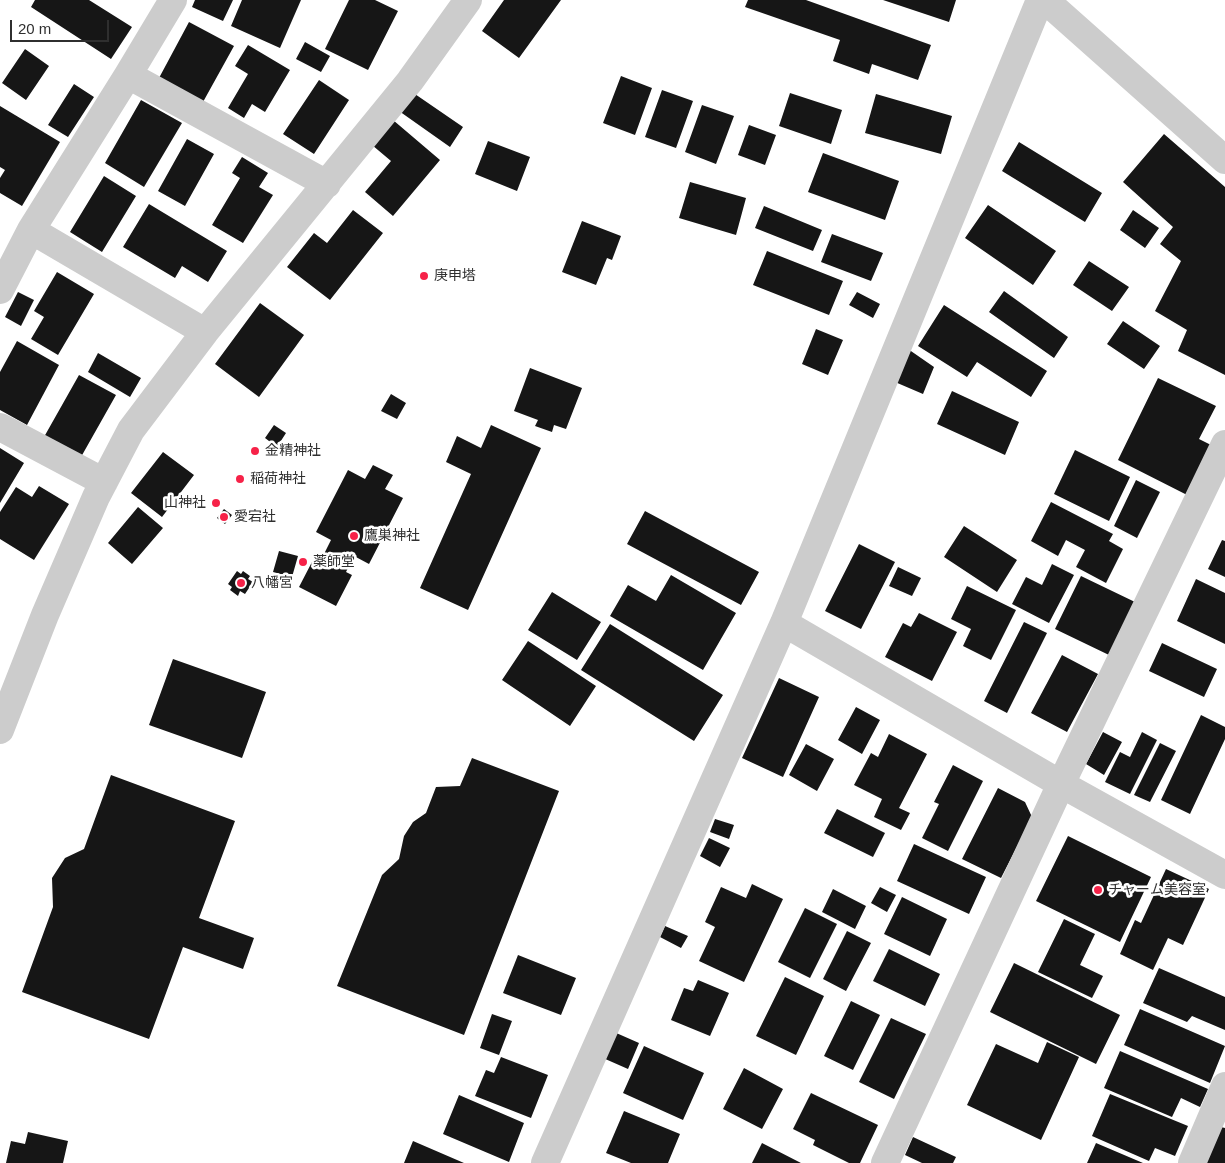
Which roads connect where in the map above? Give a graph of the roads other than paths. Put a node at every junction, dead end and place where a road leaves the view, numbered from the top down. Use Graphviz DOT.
graph roads {
  1 [pos="172,0"];
  2 [pos="468,0"];
  3 [pos="1040,0"];
  4 [pos="1045,0"];
  5 [pos="128,75"];
  6 [pos="1225,160"];
  7 [pos="327,184"];
  8 [pos="31,230"];
  9 [pos="0,290"];
  10 [pos="205,332"];
  11 [pos="0,426"];
  12 [pos="1225,444"];
  13 [pos="104,482"];
  14 [pos="784,622"];
  15 [pos="0,730"];
  16 [pos="1061,784"];
  17 [pos="1225,876"];
  18 [pos="1225,1086"];
  19 [pos="545,1163"];
  20 [pos="885,1163"];
  21 [pos="1192,1163"];
  1 -- 5 [label="street"];
  2 -- 7 [label="street"];
  3 -- 14 [label="street"];
  4 -- 6 [label="street"];
  5 -- 7 [label="street"];
  5 -- 8 [label="street"];
  7 -- 10 [label="street"];
  8 -- 9 [label="street"];
  8 -- 10 [label="street"];
  10 -- 13 [label="street"];
  11 -- 13 [label="street"];
  12 -- 16 [label="street"];
  13 -- 15 [label="street"];
  14 -- 16 [label="street"];
  14 -- 19 [label="street"];
  16 -- 17 [label="street"];
  16 -- 20 [label="street"];
  18 -- 21 [label="street"];
}
